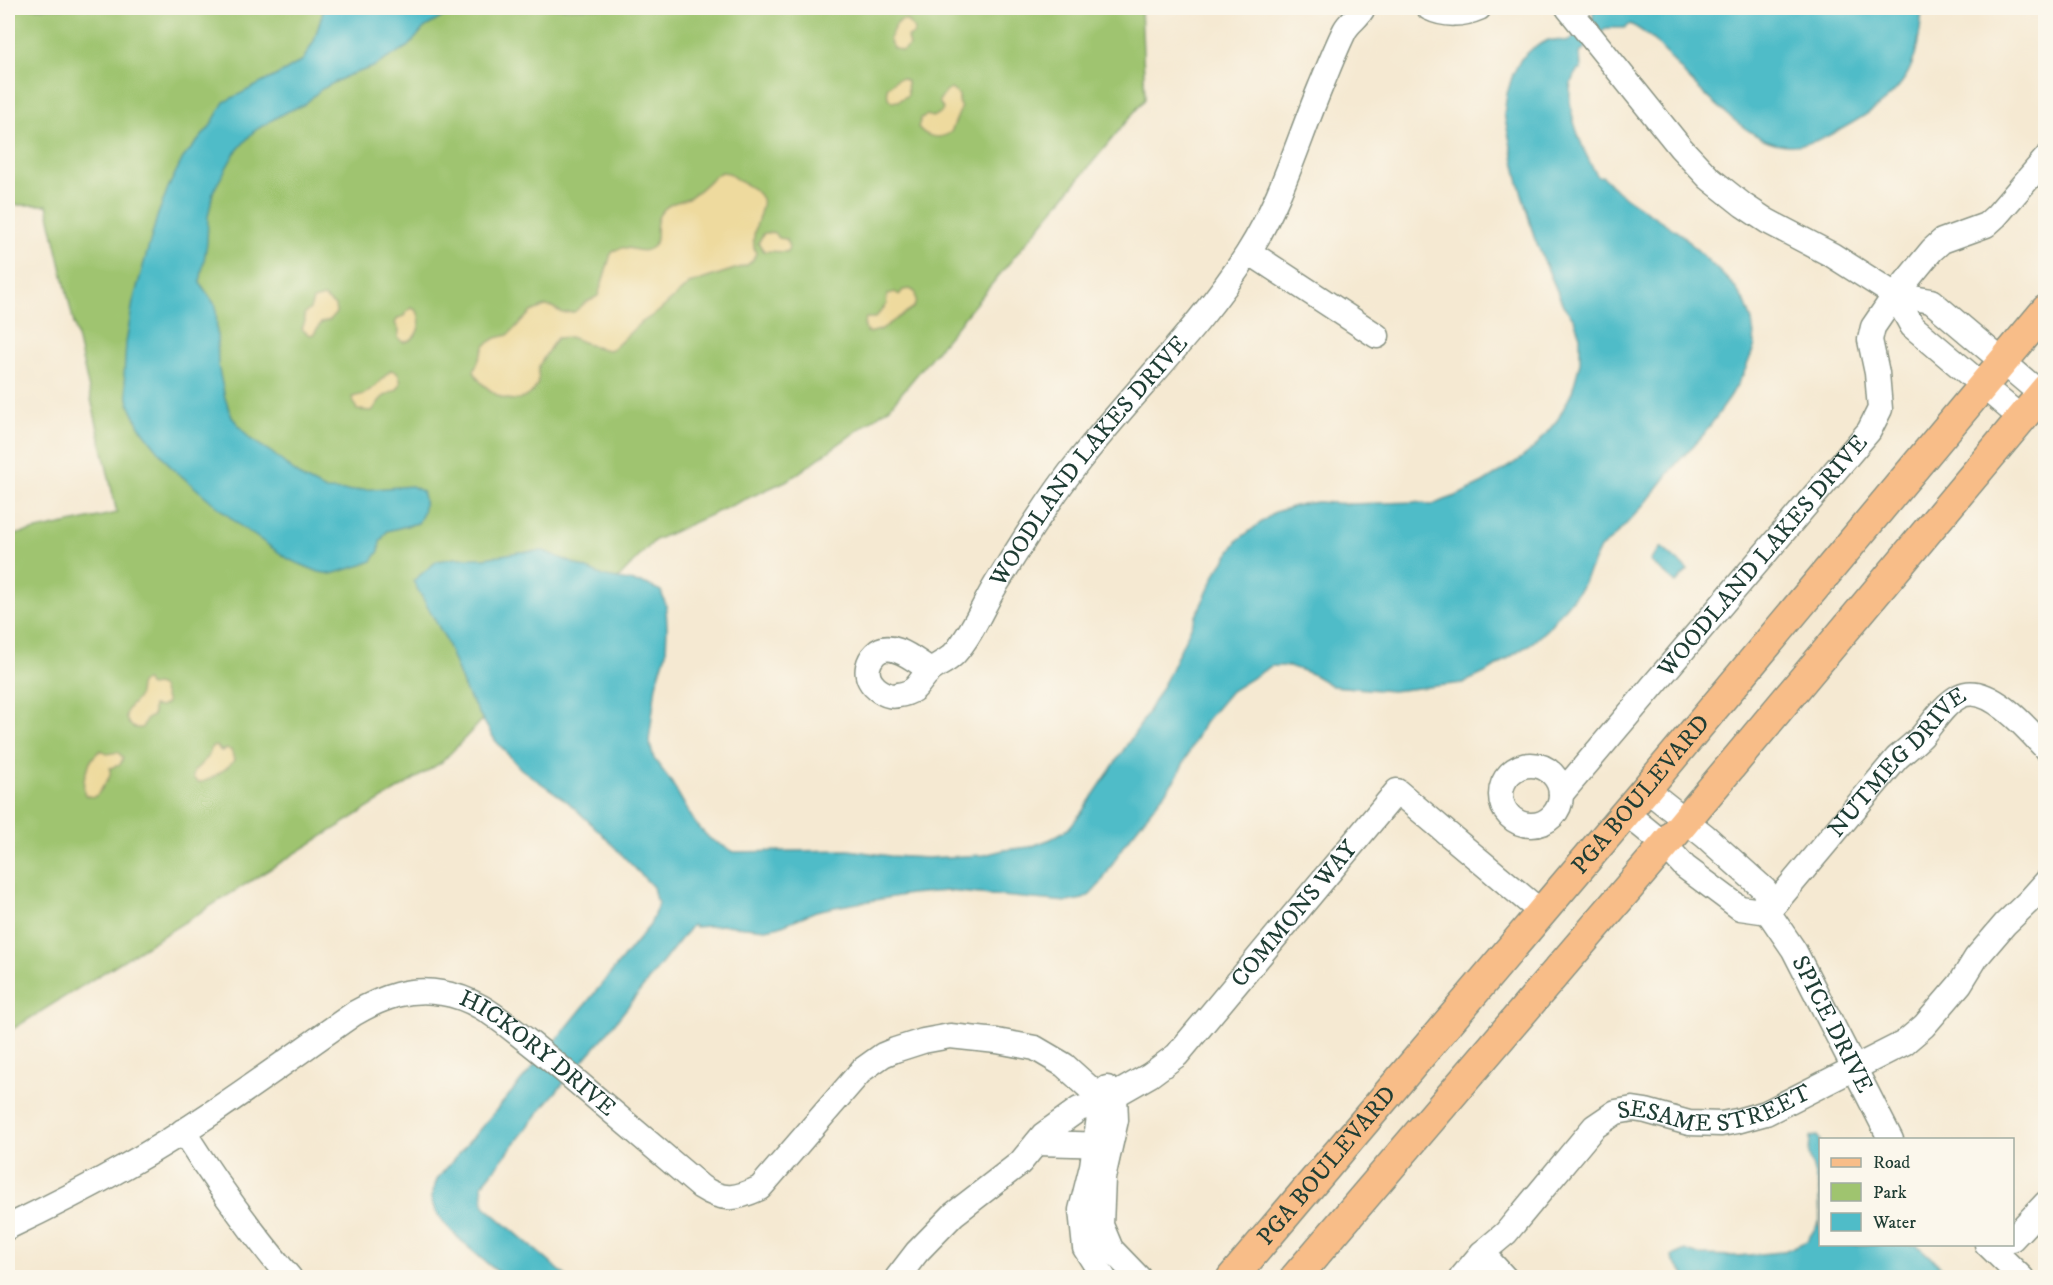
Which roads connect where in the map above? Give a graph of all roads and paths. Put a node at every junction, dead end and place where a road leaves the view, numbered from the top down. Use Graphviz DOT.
graph roads {
  1 [pos="1363,8"];
  2 [pos="1429,8"];
  3 [pos="1479,8"];
  4 [pos="1574,15"];
  5 [pos="2046,158"];
  6 [pos="1249,252"];
  7 [pos="1895,295"];
  8 [pos="2046,310"];
  9 [pos="1377,336"];
  10 [pos="2003,361"];
  11 [pos="1983,385"];
  12 [pos="2043,391"];
  13 [pos="2021,418"];
  14 [pos="930,670"];
  15 [pos="2046,749"];
  16 [pos="1646,789"];
  17 [pos="1561,794"];
  18 [pos="1626,813"];
  19 [pos="1684,821"];
  20 [pos="1665,845"];
  21 [pos="2046,882"];
  22 [pos="1768,912"];
  23 [pos="1542,913"];
  24 [pos="1854,1068"];
  25 [pos="1108,1099"];
  26 [pos="183,1131"];
  27 [pos="1890,1138"];
  28 [pos="1037,1143"];
  29 [pos="1103,1145"];
  30 [pos="2046,1203"];
  31 [pos="8,1227"];
  32 [pos="2014,1233"];
  33 [pos="2008,1246"];
  34 [pos="1482,1252"];
  35 [pos="290,1278"];
  36 [pos="897,1278"];
  37 [pos="1104,1278"];
  38 [pos="1139,1278"];
  39 [pos="1232,1278"];
  40 [pos="1295,1278"];
  41 [pos="1461,1278"];
  42 [pos="1504,1278"];
  43 [pos="2022,1278"];
  1 -- 6 [label="street, WOODLAND LAKES DRIVE"];
  2 -- 3 [label="street"];
  4 -- 7 [label="street"];
  5 -- 7 [label="street, WOODLAND LAKES DRIVE"];
  6 -- 9 [label="street"];
  6 -- 14 [label="street, WOODLAND LAKES DRIVE"];
  7 -- 10 [label="street"];
  7 -- 11 [label="street"];
  7 -- 17 [label="street, WOODLAND LAKES DRIVE"];
  8 -- 10 [label="main road, PGA BOULEVARD"];
  10 -- 11 [label="main road, PGA BOULEVARD"];
  10 -- 12 [label="street"];
  11 -- 13 [label="street"];
  11 -- 16 [label="main road, PGA BOULEVARD"];
  12 -- 13 [label="main road, PGA BOULEVARD"];
  13 -- 19 [label="main road, PGA BOULEVARD"];
  15 -- 22 [label="street, NUTMEG DRIVE"];
  16 -- 18 [label="main road, PGA BOULEVARD"];
  16 -- 19 [label="street, SPICE DRIVE"];
  18 -- 20 [label="street"];
  18 -- 23 [label="main road, PGA BOULEVARD"];
  19 -- 20 [label="main road, PGA BOULEVARD"];
  19 -- 22 [label="street, SPICE DRIVE"];
  20 -- 22 [label="street"];
  20 -- 40 [label="main road, PGA BOULEVARD"];
  21 -- 24 [label="street, SESAME STREET"];
  22 -- 24 [label="street, SPICE DRIVE"];
  23 -- 25 [label="street, COMMONS WAY"];
  23 -- 39 [label="main road, PGA BOULEVARD"];
  24 -- 27 [label="street, SPICE DRIVE"];
  24 -- 34 [label="street, SESAME STREET"];
  25 -- 26 [label="street, HICKORY DRIVE"];
  25 -- 28 [label="street, COMMONS WAY"];
  25 -- 29 [label="street"];
  26 -- 31 [label="street, HICKORY DRIVE"];
  26 -- 35 [label="street"];
  28 -- 29 [label="street"];
  28 -- 36 [label="street, COMMONS WAY"];
  29 -- 37 [label="street"];
  29 -- 38 [label="street"];
  30 -- 32 [label="street"];
  33 -- 43 [label="street"];
  34 -- 41 [label="street, SESAME STREET"];
  34 -- 42 [label="street"];
}
